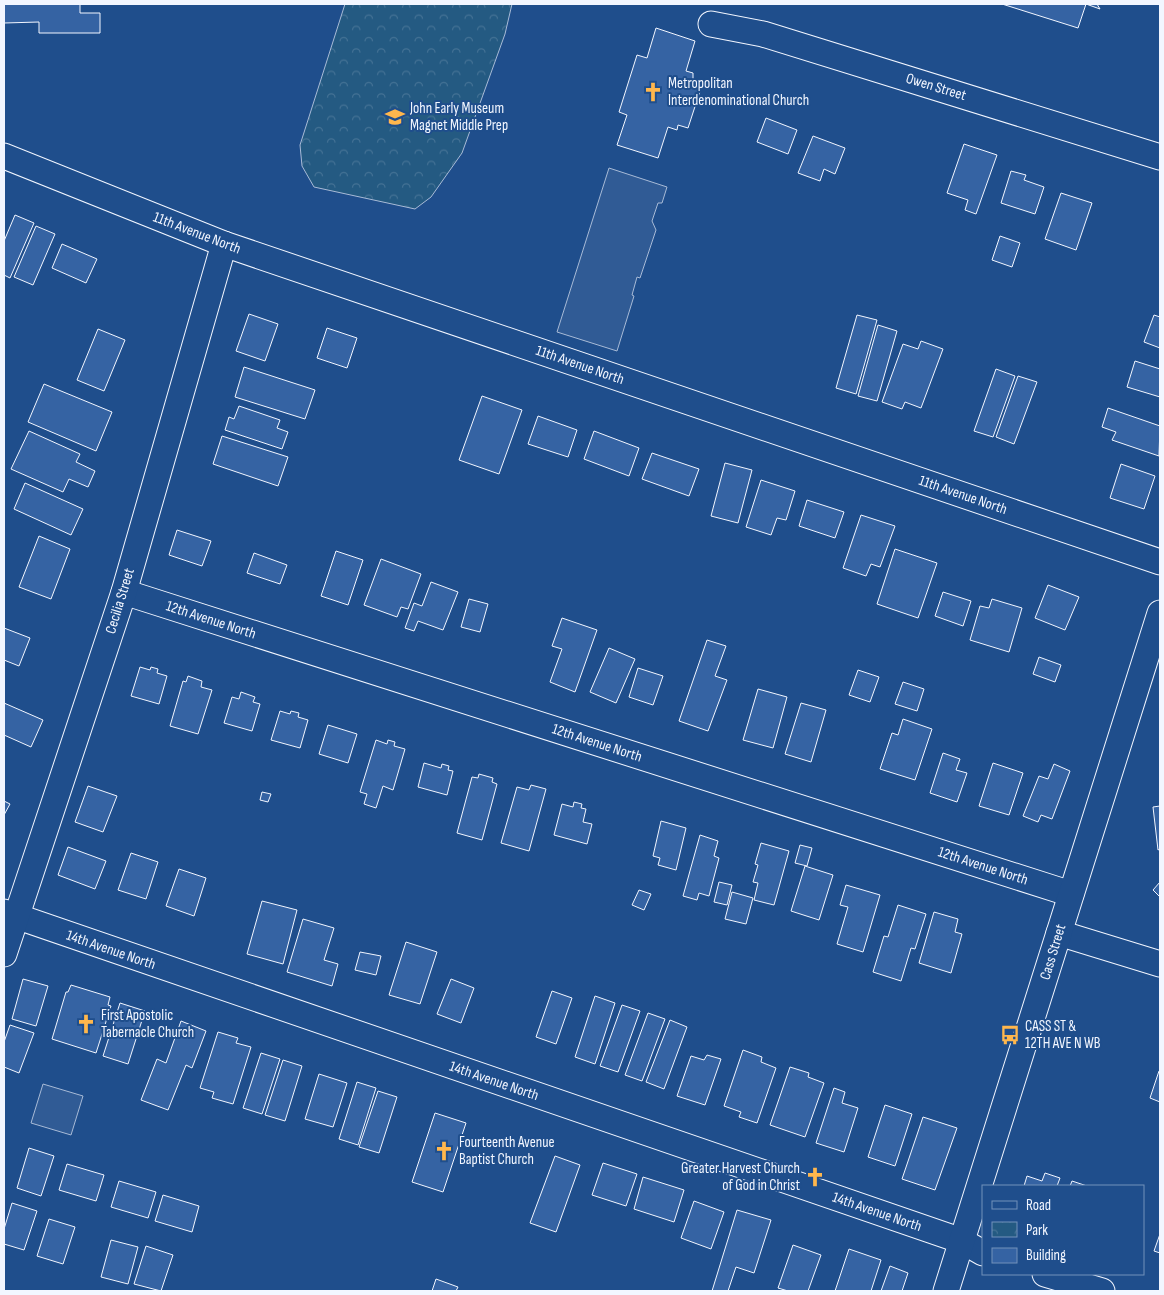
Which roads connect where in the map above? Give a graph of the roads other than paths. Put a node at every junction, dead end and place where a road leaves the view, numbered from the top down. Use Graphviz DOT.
graph roads {
  1 [pos="711,24"];
  2 [pos="4,156"];
  3 [pos="1160,157"];
  4 [pos="224,244"];
  5 [pos="1160,562"];
  6 [pos="124,592"];
  7 [pos="1160,612"];
  8 [pos="1071,894"];
  9 [pos="10,915"];
  10 [pos="1059,933"];
  11 [pos="4,954"];
  12 [pos="1160,964"];
  13 [pos="989,1185"];
  14 [pos="982,1211"];
  15 [pos="972,1247"];
  16 [pos="1049,1275"];
  17 [pos="946,1291"];
  18 [pos="1102,1291"];
  1 -- 3 [label="street, Owen Street"];
  2 -- 4 [label="street, 11th Avenue North"];
  4 -- 5 [label="street, 11th Avenue North"];
  4 -- 6 [label="street, Cecilia Street"];
  6 -- 8 [label="street, 12th Avenue North"];
  6 -- 9 [label="street, Cecilia Street"];
  7 -- 8 [label="street, Cass Street"];
  8 -- 10 [label="street, Cass Street"];
  9 -- 11 [label="street, Cecilia Street"];
  9 -- 15 [label="street, 14th Avenue North"];
  10 -- 12 [label="street"];
  10 -- 13 [label="street, Cass Street"];
  14 -- 15 [label="street, Cass Street"];
  15 -- 17 [label="street, Cass Street"];
  16 -- 18 [label="street"];
}
